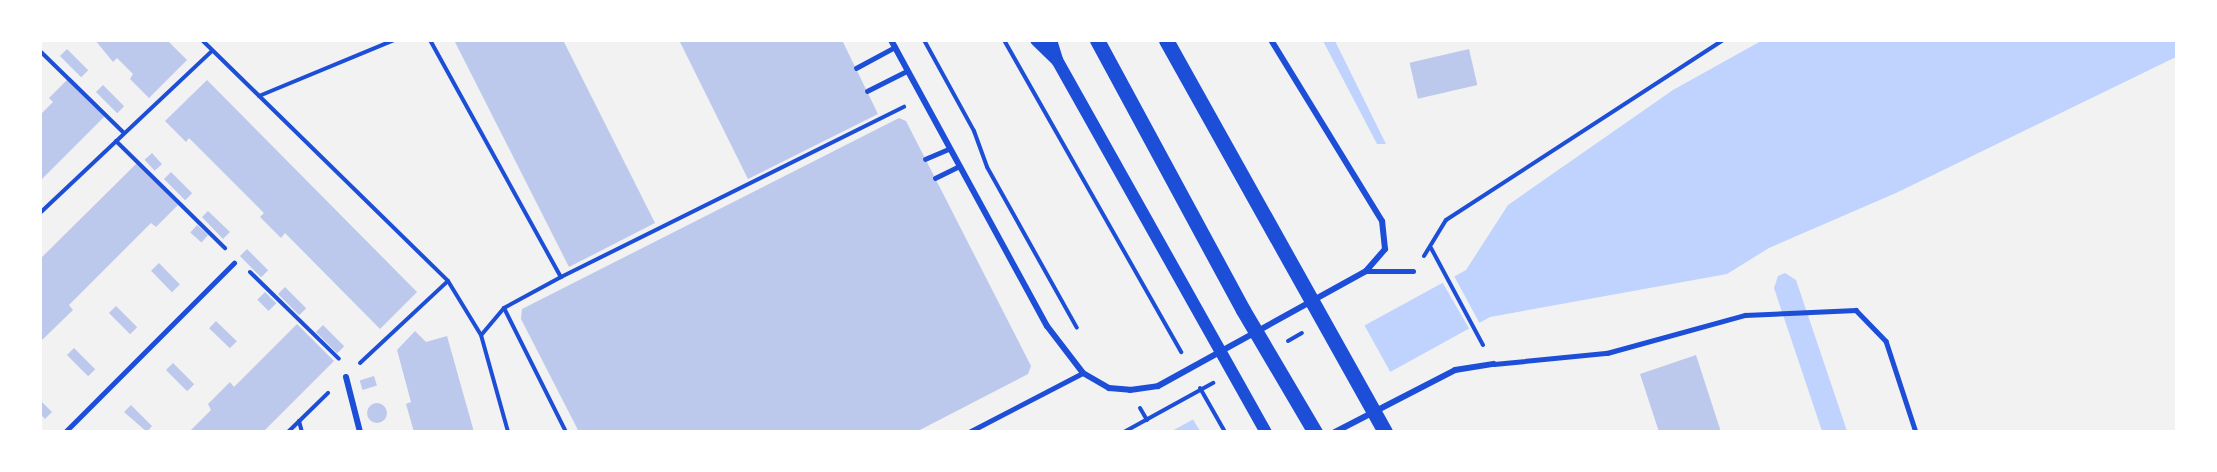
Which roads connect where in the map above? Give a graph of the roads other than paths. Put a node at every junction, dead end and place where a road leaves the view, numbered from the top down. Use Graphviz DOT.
graph roads {
  1 [pos="1036,40"];
  2 [pos="1051,40"];
  3 [pos="1097,40"];
  4 [pos="1166,40"];
  5 [pos="1271,40"];
  6 [pos="893,44"];
  7 [pos="1058,60"];
  8 [pos="856,68"];
  9 [pos="907,71"];
  10 [pos="867,91"];
  11 [pos="948,148"];
  12 [pos="925,159"];
  13 [pos="958,167"];
  14 [pos="935,178"];
  15 [pos="234,263"];
  16 [pos="1366,271"];
  17 [pos="1413,271"];
  18 [pos="1494,364"];
  19 [pos="1083,373"];
  20 [pos="346,377"];
  21 [pos="65,432"];
  22 [pos="360,432"];
  23 [pos="969,432"];
  24 [pos="1266,432"];
  25 [pos="1315,432"];
  26 [pos="1335,432"];
  27 [pos="1384,432"];
  28 [pos="1916,432"];
  1 -- 7 [label="main road"];
  2 -- 7 [label="main road"];
  3 -- 25 [label="main road"];
  4 -- 27 [label="main road"];
  5 -- 16 [label="street"];
  6 -- 8 [label="lane"];
  6 -- 9 [label="street"];
  7 -- 24 [label="main road"];
  9 -- 10 [label="lane"];
  9 -- 11 [label="street"];
  11 -- 12 [label="lane"];
  11 -- 13 [label="street"];
  13 -- 14 [label="lane"];
  13 -- 19 [label="street"];
  15 -- 21 [label="lane"];
  16 -- 17 [label="street"];
  16 -- 19 [label="street"];
  18 -- 26 [label="street"];
  18 -- 28 [label="lane"];
  19 -- 23 [label="lane"];
  20 -- 22 [label="street"];
}
